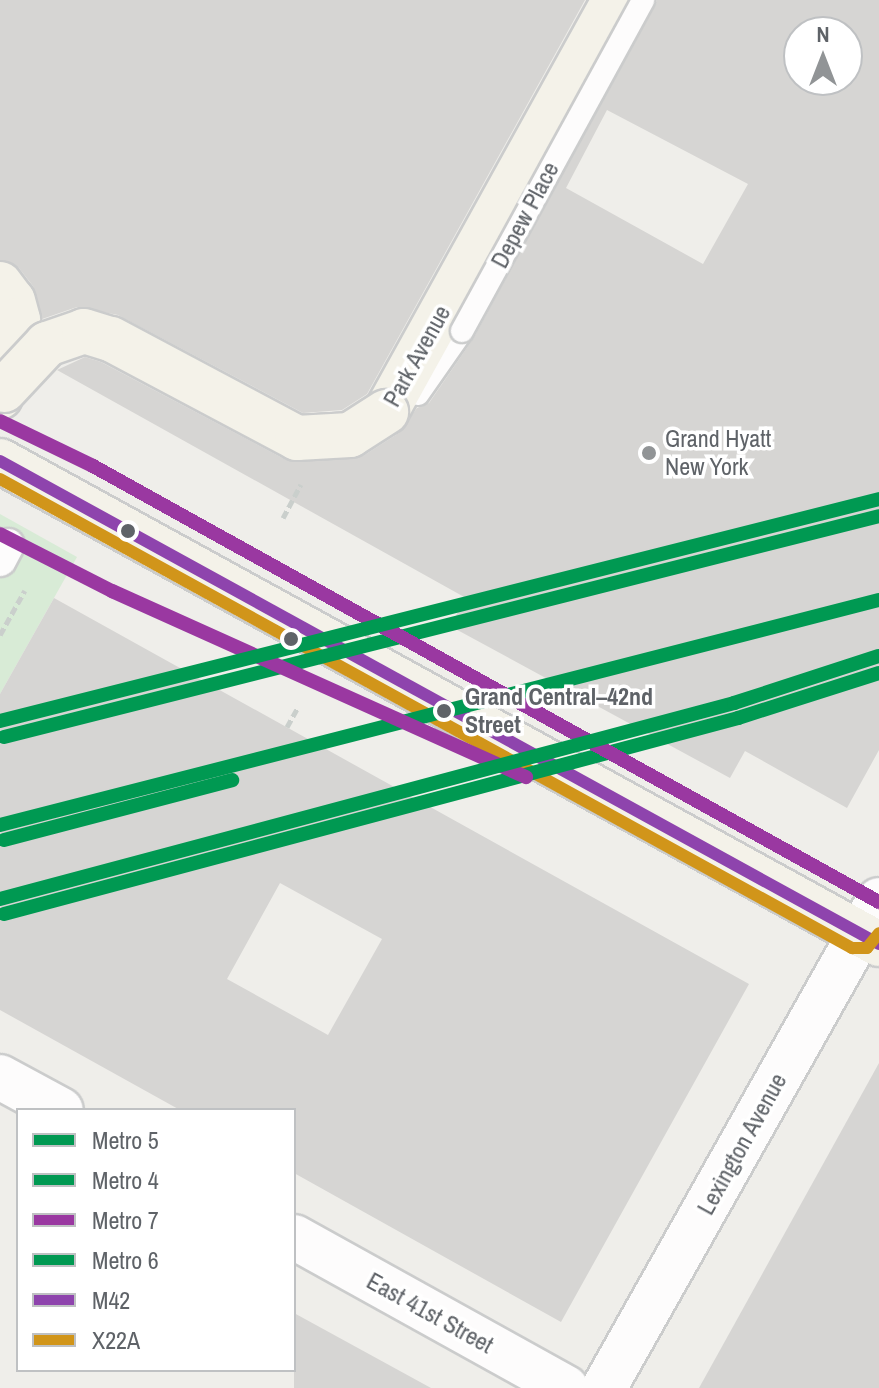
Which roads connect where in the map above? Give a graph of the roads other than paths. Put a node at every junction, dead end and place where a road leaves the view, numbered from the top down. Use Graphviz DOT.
graph roads {
  1 [pos="614,0"];
  2 [pos="643,0"];
  3 [pos="0,284"];
  4 [pos="2,394"];
  5 [pos="386,412"];
  6 [pos="0,461"];
  7 [pos="873,926"];
  8 [pos="0,1077"];
  9 [pos="57,1108"];
  10 [pos="296,1238"];
  11 [pos="566,1388"];
  12 [pos="604,1388"];
  1 -- 5 [label="main road, Park Avenue"];
  2 -- 5 [label="lane, Depew Place, bridge"];
  3 -- 4 [label="main road, Park Avenue"];
  4 -- 5 [label="main road, Park Avenue, bridge"];
  6 -- 7 [label="main road"];
  7 -- 12 [label="main road, Lexington Avenue"];
  8 -- 9 [label="main road"];
  10 -- 11 [label="main road, East 41st Street"];
}
